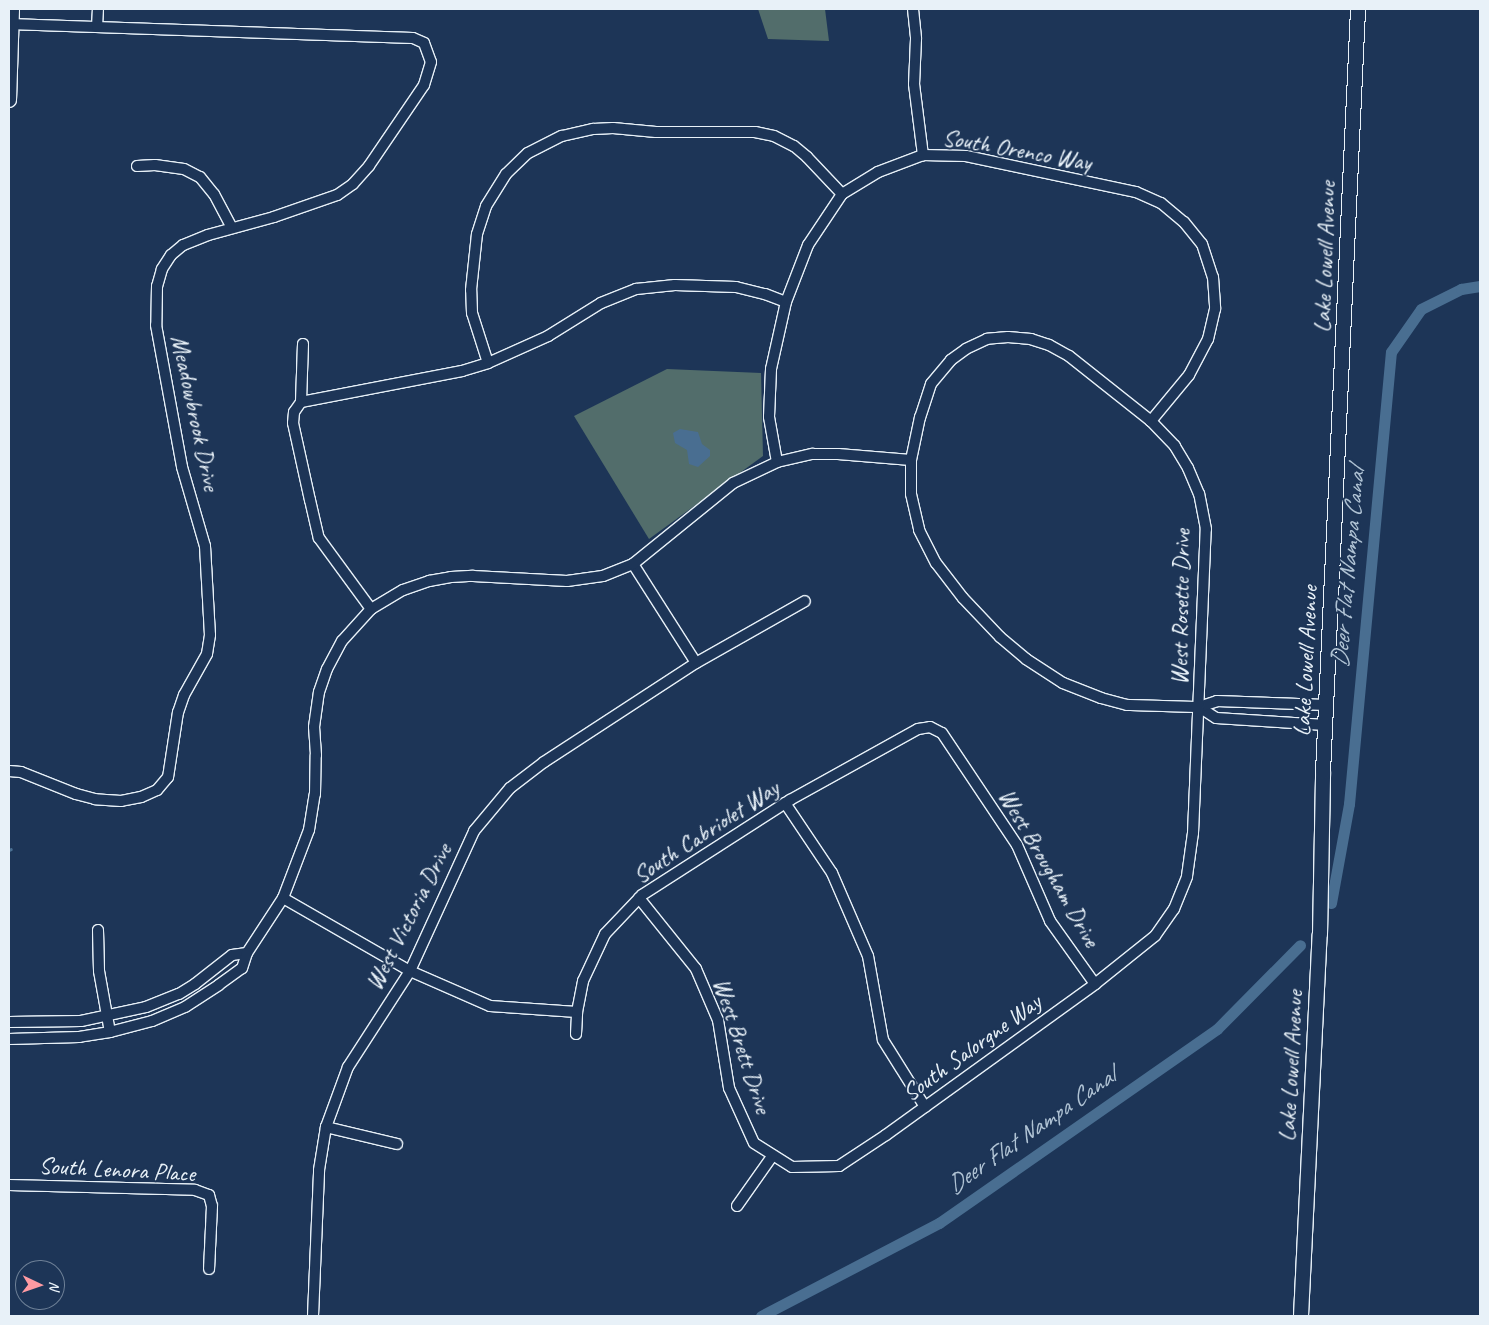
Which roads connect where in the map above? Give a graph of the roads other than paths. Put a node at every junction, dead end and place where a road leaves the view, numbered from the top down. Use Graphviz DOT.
graph roads {
  1 [pos="12,9"];
  2 [pos="98,9"];
  3 [pos="913,9"];
  4 [pos="1358,9"];
  5 [pos="10,24"];
  6 [pos="97,27"];
  7 [pos="9,100"];
  8 [pos="923,155"];
  9 [pos="138,166"];
  10 [pos="842,194"];
  11 [pos="232,228"];
  12 [pos="786,302"];
  13 [pos="303,344"];
  14 [pos="488,363"];
  15 [pos="301,402"];
  16 [pos="1151,421"];
  17 [pos="910,460"];
  18 [pos="777,462"];
  19 [pos="633,564"];
  20 [pos="805,601"];
  21 [pos="371,609"];
  22 [pos="696,663"];
  23 [pos="1326,705"];
  24 [pos="1199,707"];
  25 [pos="1325,724"];
  26 [pos="930,727"];
  27 [pos="9,771"];
  28 [pos="786,803"];
  29 [pos="283,898"];
  30 [pos="639,898"];
  31 [pos="1174,909"];
  32 [pos="98,930"];
  33 [pos="247,953"];
  34 [pos="410,970"];
  35 [pos="1095,984"];
  36 [pos="179,994"];
  37 [pos="185,1007"];
  38 [pos="577,1012"];
  39 [pos="108,1017"];
  40 [pos="9,1022"];
  41 [pos="110,1032"];
  42 [pos="576,1034"];
  43 [pos="9,1039"];
  44 [pos="925,1107"];
  45 [pos="326,1128"];
  46 [pos="398,1144"];
  47 [pos="773,1155"];
  48 [pos="9,1185"];
  49 [pos="738,1206"];
  50 [pos="209,1269"];
  51 [pos="313,1316"];
  52 [pos="1301,1316"];
  1 -- 5 [label="street"];
  2 -- 6 [label="street"];
  3 -- 8 [label="street"];
  4 -- 23 [label="street, Lake Lowell Avenue"];
  5 -- 6 [label="street"];
  5 -- 7 [label="street"];
  6 -- 11 [label="street, Meadowbrook Drive"];
  8 -- 10 [label="street, South Orenco Way"];
  8 -- 16 [label="street, South Orenco Way"];
  9 -- 11 [label="street"];
  10 -- 12 [label="street, South Orenco Way"];
  10 -- 14 [label="street"];
  11 -- 27 [label="street, Meadowbrook Drive"];
  12 -- 14 [label="street"];
  12 -- 18 [label="street, South Orenco Way"];
  13 -- 15 [label="street"];
  14 -- 15 [label="street"];
  15 -- 21 [label="street"];
  16 -- 17 [label="street, West Rosette Drive"];
  16 -- 24 [label="street, West Rosette Drive"];
  17 -- 18 [label="street"];
  17 -- 24 [label="street, West Rosette Drive"];
  18 -- 19 [label="street"];
  19 -- 21 [label="street"];
  19 -- 22 [label="street"];
  20 -- 22 [label="street, West Victoria Drive"];
  21 -- 29 [label="street"];
  22 -- 34 [label="street, West Victoria Drive"];
  23 -- 24 [label="street"];
  23 -- 25 [label="street, Lake Lowell Avenue"];
  24 -- 25 [label="street"];
  24 -- 31 [label="street, West Rosette Drive"];
  25 -- 52 [label="street, Lake Lowell Avenue"];
  26 -- 28 [label="street, South Cabriolet Way"];
  26 -- 35 [label="street, West Brougham Drive"];
  28 -- 30 [label="street, South Cabriolet Way"];
  28 -- 44 [label="street"];
  29 -- 33 [label="street"];
  29 -- 34 [label="street"];
  30 -- 38 [label="street, South Cabriolet Way"];
  30 -- 47 [label="street, West Brett Drive"];
  31 -- 35 [label="street, South Salorgne Way"];
  32 -- 39 [label="street"];
  33 -- 36 [label="street"];
  33 -- 37 [label="street"];
  34 -- 38 [label="street"];
  34 -- 45 [label="street, West Victoria Drive"];
  35 -- 44 [label="street, South Salorgne Way"];
  36 -- 37 [label="street"];
  36 -- 39 [label="street"];
  37 -- 41 [label="street"];
  38 -- 42 [label="street, South Cabriolet Way"];
  39 -- 40 [label="street"];
  39 -- 41 [label="street"];
  41 -- 43 [label="street"];
  44 -- 47 [label="street, South Salorgne Way"];
  45 -- 46 [label="street"];
  45 -- 51 [label="street, West Victoria Drive"];
  47 -- 49 [label="street"];
  48 -- 50 [label="street, South Lenora Place"];
}
